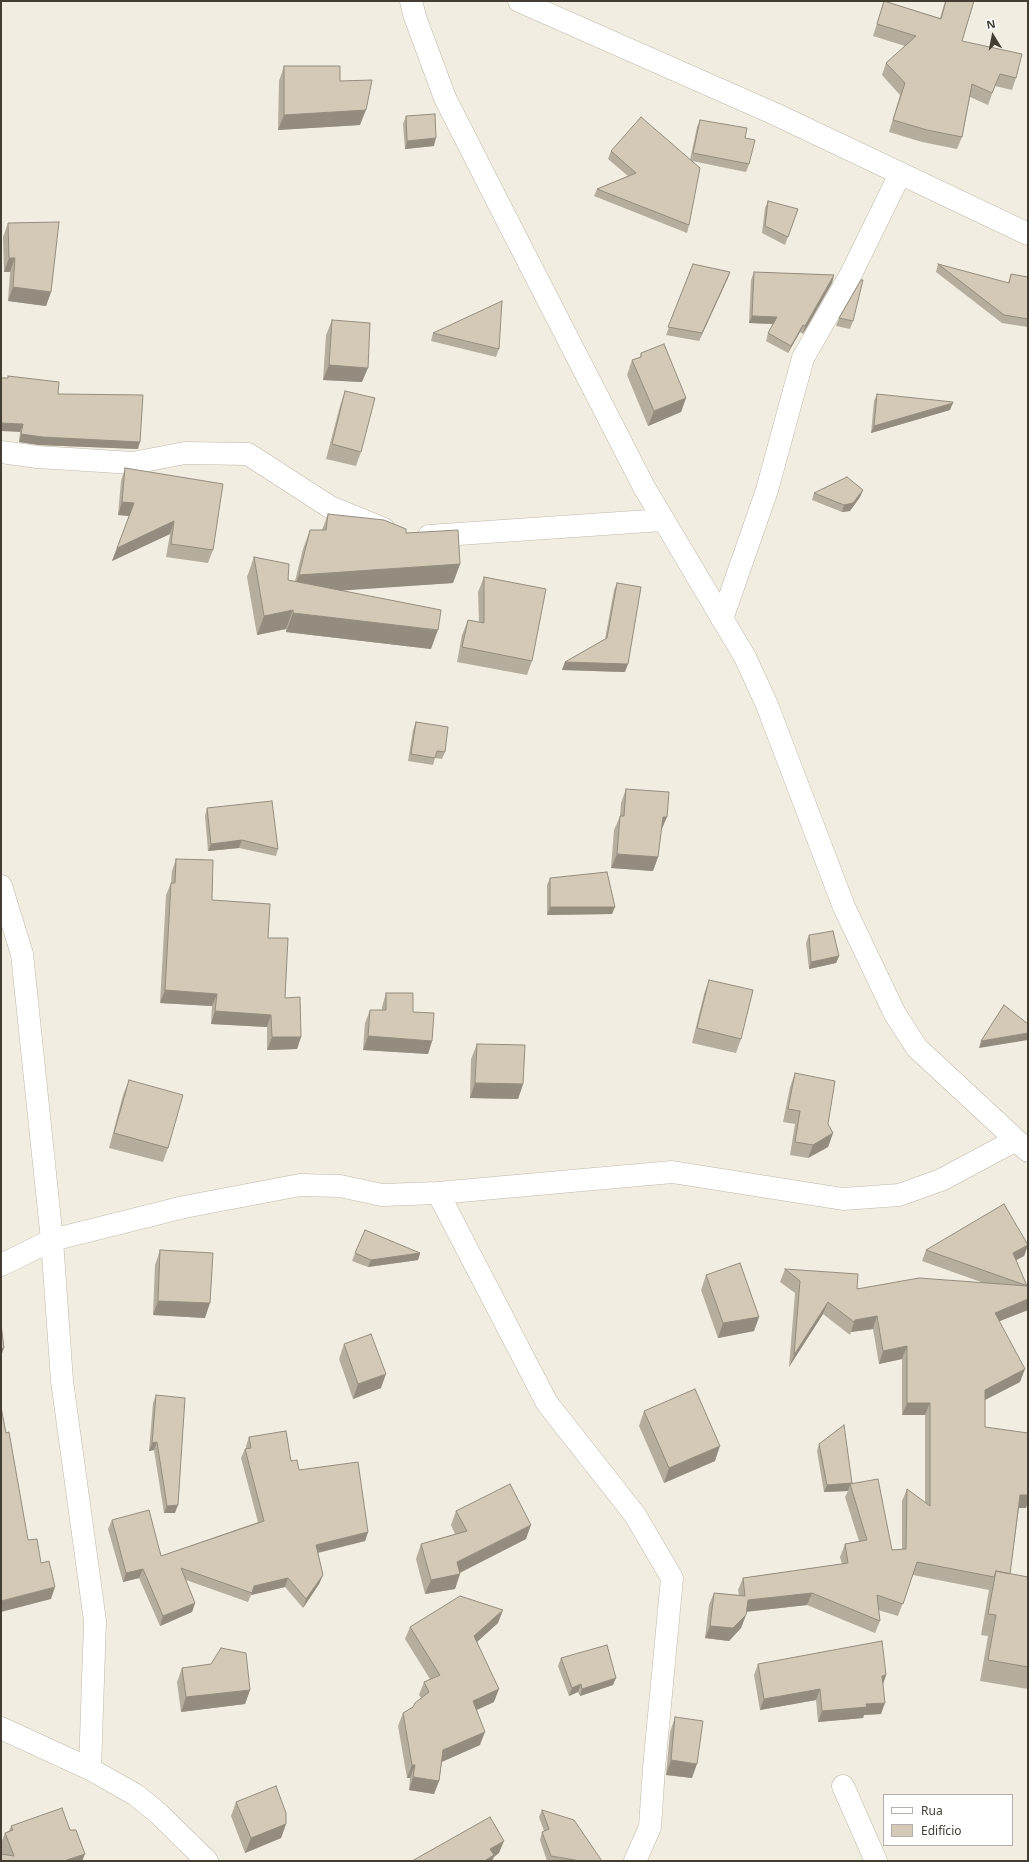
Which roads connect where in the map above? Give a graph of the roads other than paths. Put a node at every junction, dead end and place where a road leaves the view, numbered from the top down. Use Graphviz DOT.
graph roads {
  1 [pos="411,1"];
  2 [pos="520,1"];
  3 [pos="900,174"];
  4 [pos="1028,234"];
  5 [pos="1,452"];
  6 [pos="663,520"];
  7 [pos="722,619"];
  8 [pos="1,886"];
  9 [pos="1022,1146"];
  10 [pos="438,1193"];
  11 [pos="52,1240"];
  12 [pos="1,1264"];
  13 [pos="1,1728"];
  14 [pos="90,1769"];
  15 [pos="843,1786"];
  16 [pos="207,1861"];
  17 [pos="635,1861"];
  18 [pos="876,1861"];
  1 -- 6 [label="street"];
  2 -- 3 [label="street"];
  3 -- 4 [label="street"];
  3 -- 7 [label="street"];
  5 -- 6 [label="street"];
  6 -- 7 [label="street"];
  7 -- 9 [label="street"];
  8 -- 11 [label="street"];
  9 -- 10 [label="street"];
  10 -- 11 [label="street"];
  10 -- 17 [label="street"];
  11 -- 12 [label="street"];
  11 -- 14 [label="street"];
  13 -- 14 [label="street"];
  14 -- 16 [label="street"];
  15 -- 18 [label="street"];
}
